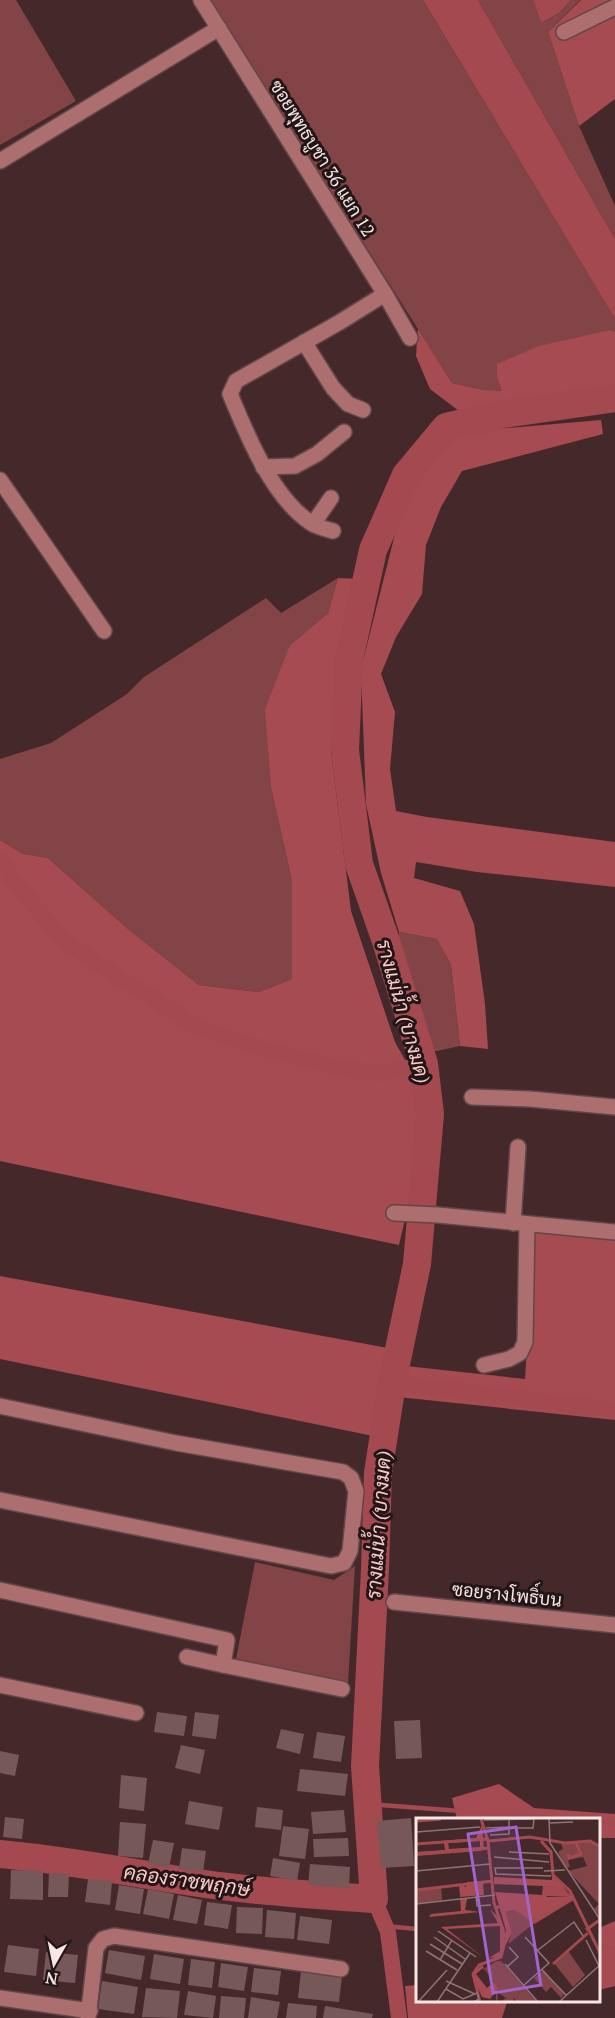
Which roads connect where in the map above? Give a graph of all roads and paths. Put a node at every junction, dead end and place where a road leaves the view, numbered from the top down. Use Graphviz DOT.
graph roads {
  1 [pos="201,0"];
  2 [pos="615,7"];
  3 [pos="219,28"];
  4 [pos="564,32"];
  5 [pos="0,160"];
  6 [pos="385,294"];
  7 [pos="410,338"];
  8 [pos="304,342"];
  9 [pos="363,410"];
  10 [pos="344,432"];
  11 [pos="262,467"];
  12 [pos="0,480"];
  13 [pos="331,498"];
  14 [pos="313,524"];
  15 [pos="333,531"];
  16 [pos="104,631"];
  17 [pos="472,1097"];
  18 [pos="615,1107"];
  19 [pos="518,1147"];
  20 [pos="394,1213"];
  21 [pos="520,1223"];
  22 [pos="615,1232"];
  23 [pos="484,1365"];
  24 [pos="0,1407"];
  25 [pos="0,1500"];
  26 [pos="0,1590"];
  27 [pos="394,1602"];
  28 [pos="615,1625"];
  29 [pos="187,1658"];
  30 [pos="223,1665"];
  31 [pos="0,1685"];
  32 [pos="342,1689"];
  33 [pos="136,1713"];
  34 [pos="341,1969"];
  35 [pos="0,1998"];
  36 [pos="89,2014"];
  1 -- 3 [label="street, ซอยพุทธบูชา 36 แยก 12"];
  2 -- 4 [label="street"];
  3 -- 5 [label="street"];
  3 -- 6 [label="street, ซอยพุทธบูชา 36 แยก 12"];
  6 -- 7 [label="street, ซอยพุทธบูชา 36 แยก 12"];
  6 -- 8 [label="street"];
  8 -- 9 [label="street"];
  8 -- 11 [label="street"];
  10 -- 11 [label="street"];
  11 -- 14 [label="street"];
  12 -- 16 [label="street"];
  13 -- 14 [label="street"];
  14 -- 15 [label="street"];
  17 -- 18 [label="street"];
  19 -- 21 [label="street"];
  20 -- 21 [label="street"];
  21 -- 22 [label="street"];
  21 -- 23 [label="street"];
  24 -- 25 [label="street"];
  26 -- 30 [label="street"];
  27 -- 28 [label="street, ซอยรางโพธิ์บน"];
  29 -- 30 [label="street"];
  30 -- 32 [label="street"];
  31 -- 33 [label="street"];
  34 -- 36 [label="street"];
  35 -- 36 [label="street"];
}
